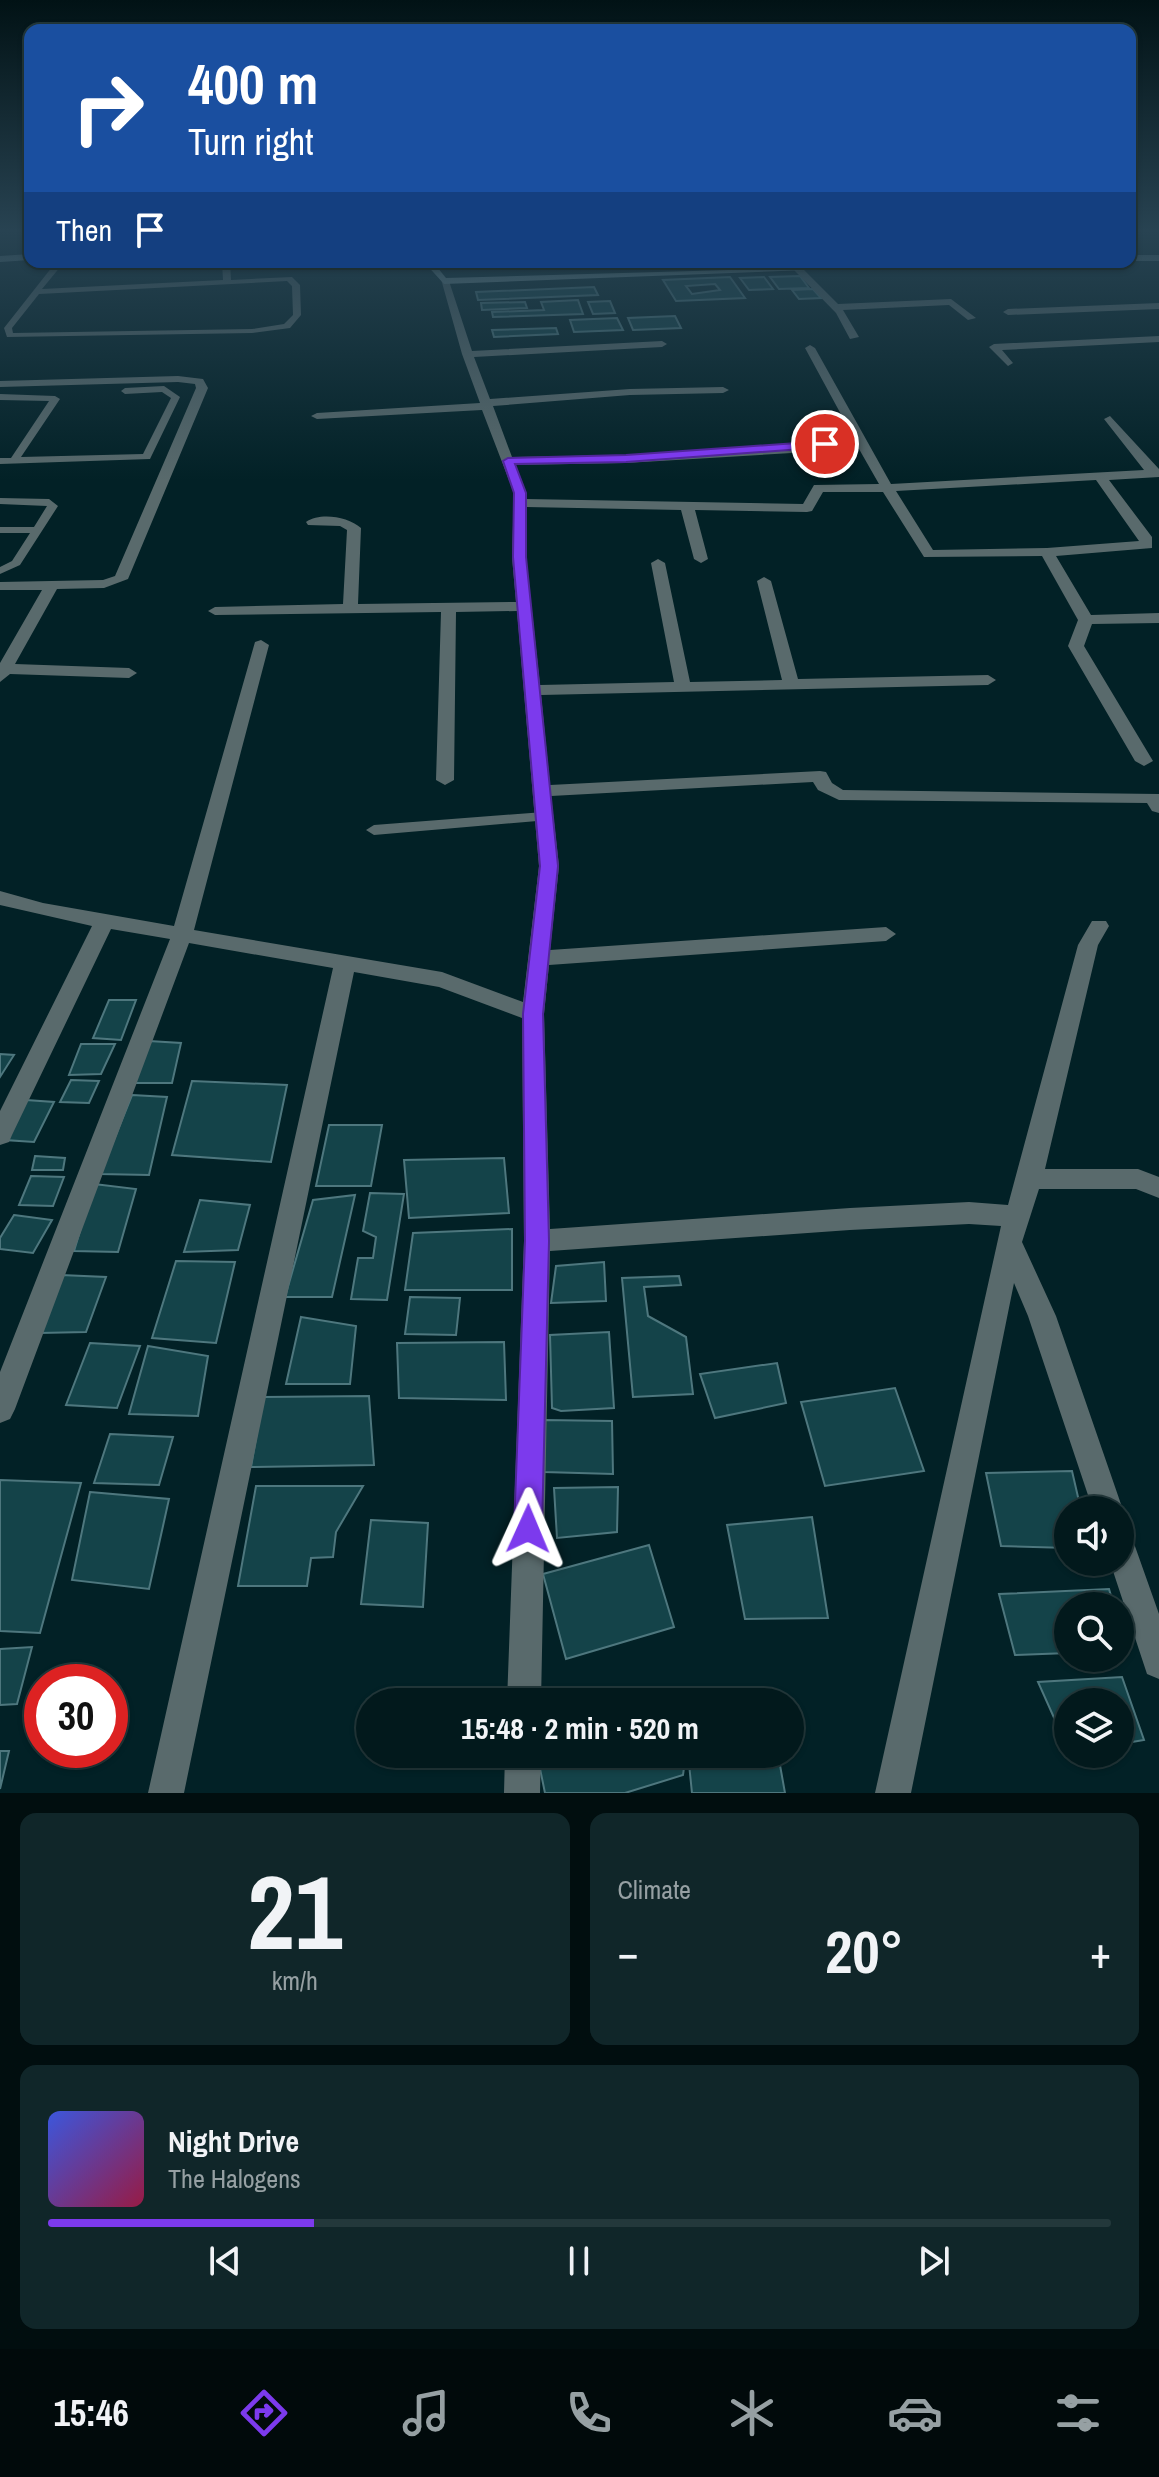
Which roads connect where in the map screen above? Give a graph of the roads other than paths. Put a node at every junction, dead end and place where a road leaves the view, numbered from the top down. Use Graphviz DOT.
graph roads {
  1 [pos="19,314"];
  2 [pos="297,314"];
  3 [pos="454,314"];
  4 [pos="839,314"];
  5 [pos="966,314"];
  6 [pos="971,318"];
  7 [pos="854,337"];
  8 [pos="1159,339"];
  9 [pos="662,344"];
  10 [pos="810,348"];
  11 [pos="467,354"];
  12 [pos="1008,363"];
  13 [pos="0,384"];
  14 [pos="723,390"];
  15 [pos="125,391"];
  16 [pos="0,397"];
  17 [pos="486,404"];
  18 [pos="317,416"];
  19 [pos="1110,419"];
  20 [pos="863,445"];
  21 [pos="0,461"];
  22 [pos="14,461"];
  23 [pos="508,461"];
  24 [pos="1156,473"];
  25 [pos="1099,475"];
  26 [pos="887,488"];
  27 [pos="0,501"];
  28 [pos="520,503"];
  29 [pos="687,506"];
  30 [pos="313,522"];
  31 [pos="0,530"];
  32 [pos="38,530"];
  33 [pos="1142,547"];
  34 [pos="1159,547"];
  35 [pos="1047,552"];
  36 [pos="701,559"];
  37 [pos="658,563"];
  38 [pos="0,571"];
  39 [pos="764,581"];
  40 [pos="0,586"];
  41 [pos="51,587"];
  42 [pos="524,606"];
  43 [pos="449,607"];
  44 [pos="350,609"];
  45 [pos="215,611"];
  46 [pos="1159,618"];
  47 [pos="1086,620"];
  48 [pos="261,645"];
  49 [pos="3,673"];
  50 [pos="129,673"];
  51 [pos="988,680"];
  52 [pos="791,684"];
  53 [pos="683,686"];
  54 [pos="532,690"];
  55 [pos="1144,761"];
  56 [pos="445,780"];
  57 [pos="541,791"];
  58 [pos="1159,807"];
  59 [pos="544,817"];
  60 [pos="374,830"];
  61 [pos="2,902"];
  62 [pos="105,921"];
  63 [pos="1099,926"];
  64 [pos="886,934"];
  65 [pos="182,935"];
  66 [pos="539,958"];
  67 [pos="345,963"];
  68 [pos="533,1014"];
  69 [pos="0,1135"];
  70 [pos="1030,1179"];
  71 [pos="1159,1188"];
  72 [pos="1014,1229"];
  73 [pos="537,1241"];
  74 [pos="0,1409"];
  75 [pos="1103,1496"];
  76 [pos="1130,1576"];
  77 [pos="1159,1662"];
  78 [pos="524,1688"];
  79 [pos="523,1768"];
  80 [pos="166,1793"];
  81 [pos="522,1793"];
  82 [pos="893,1793"];
  1 -- 2 [label="lane"];
  3 -- 11 [label="street"];
  4 -- 7 [label="street"];
  5 -- 6 [label="street"];
  8 -- 12 [label="street"];
  9 -- 11 [label="street"];
  10 -- 20 [label="street"];
  11 -- 17 [label="street"];
  13 -- 41 [label="street"];
  14 -- 17 [label="street"];
  15 -- 22 [label="lane"];
  16 -- 22 [label="lane"];
  17 -- 18 [label="street"];
  17 -- 23 [label="street"];
  19 -- 24 [label="street"];
  20 -- 23 [label="street"];
  20 -- 26 [label="street"];
  21 -- 22 [label="lane"];
  23 -- 28 [label="street"];
  24 -- 25 [label="street"];
  25 -- 26 [label="street"];
  25 -- 33 [label="street"];
  26 -- 29 [label="street"];
  26 -- 35 [label="street"];
  27 -- 32 [label="lane"];
  28 -- 29 [label="street"];
  28 -- 42 [label="street"];
  29 -- 36 [label="street"];
  30 -- 44 [label="street"];
  31 -- 32 [label="lane"];
  32 -- 38 [label="lane"];
  33 -- 34 [label="street"];
  33 -- 35 [label="street"];
  35 -- 47 [label="street"];
  37 -- 53 [label="street"];
  39 -- 52 [label="street"];
  40 -- 41 [label="street"];
  41 -- 49 [label="street"];
  42 -- 43 [label="street"];
  42 -- 54 [label="street"];
  43 -- 44 [label="street"];
  43 -- 56 [label="street"];
  44 -- 45 [label="street"];
  46 -- 47 [label="street"];
  47 -- 55 [label="street"];
  48 -- 65 [label="street"];
  49 -- 50 [label="street"];
  51 -- 52 [label="street"];
  52 -- 53 [label="street"];
  53 -- 54 [label="street"];
  54 -- 57 [label="street"];
  57 -- 58 [label="street"];
  57 -- 59 [label="street"];
  59 -- 60 [label="lane"];
  59 -- 66 [label="street"];
  61 -- 62 [label="street"];
  62 -- 65 [label="street"];
  62 -- 69 [label="street"];
  63 -- 70 [label="street"];
  64 -- 66 [label="street"];
  65 -- 67 [label="street"];
  65 -- 74 [label="street"];
  66 -- 68 [label="street"];
  67 -- 68 [label="street"];
  67 -- 80 [label="street"];
  68 -- 73 [label="street"];
  70 -- 71 [label="street"];
  70 -- 72 [label="street"];
  72 -- 73 [label="street"];
  72 -- 75 [label="street"];
  72 -- 82 [label="street"];
  73 -- 78 [label="street"];
  76 -- 77 [label="street"];
  79 -- 81 [label="street"];
}
